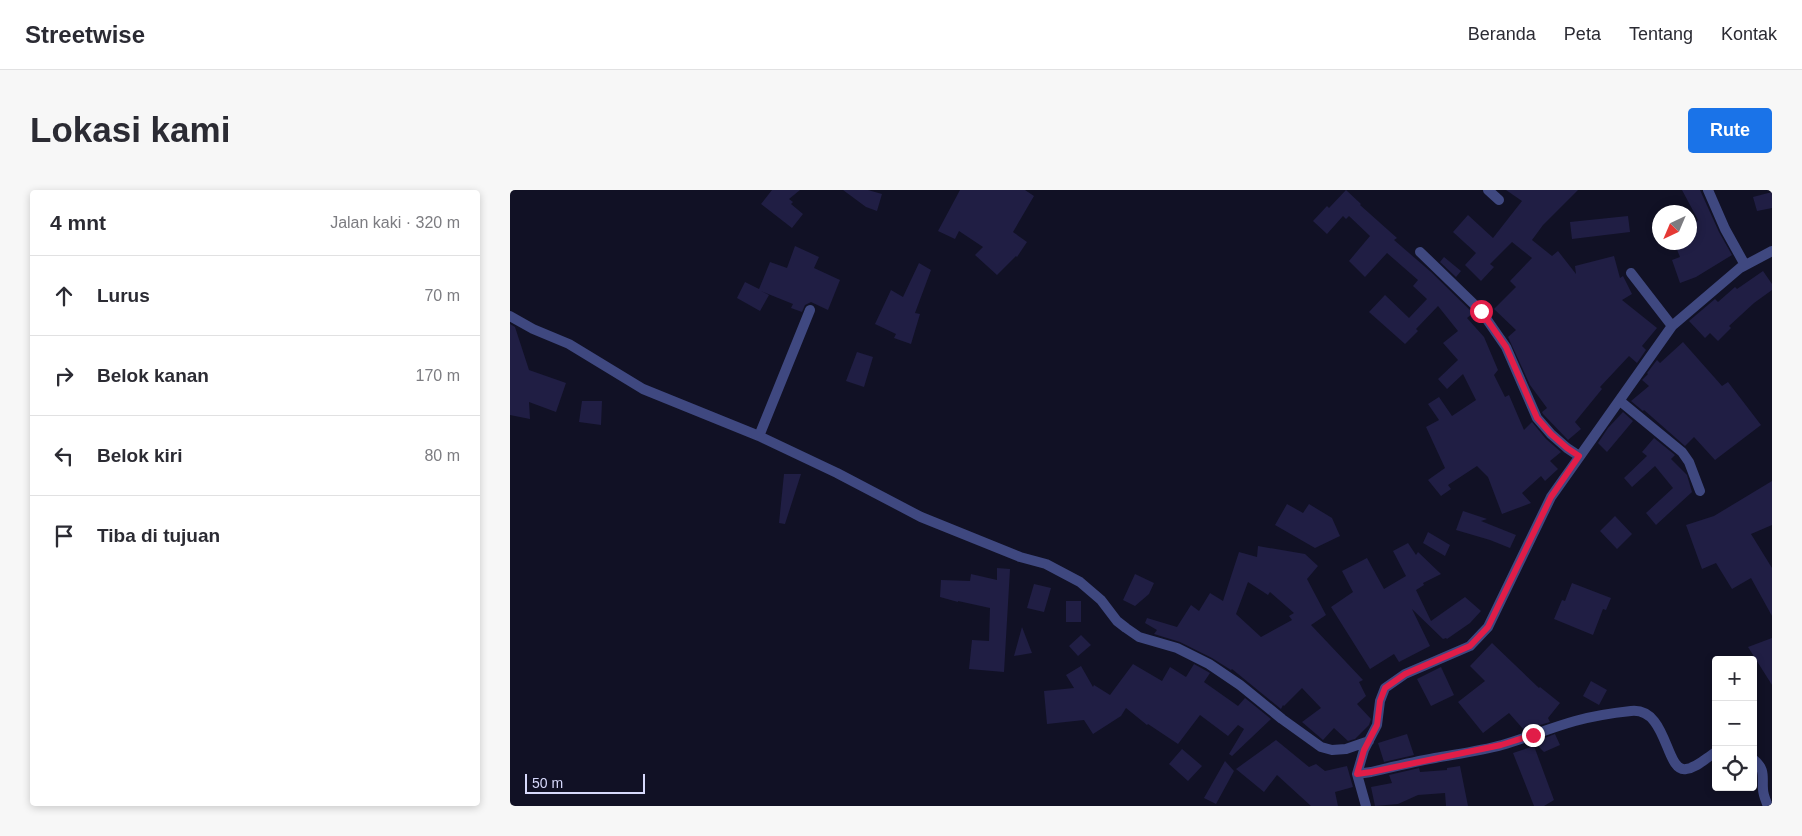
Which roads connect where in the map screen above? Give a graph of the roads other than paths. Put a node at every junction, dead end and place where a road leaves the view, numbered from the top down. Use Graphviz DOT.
graph roads {
  1 [pos="1488,190"];
  2 [pos="1708,190"];
  3 [pos="1499,200"];
  4 [pos="1772,251"];
  5 [pos="1420,252"];
  6 [pos="1746,265"];
  7 [pos="1631,272"];
  8 [pos="810,310"];
  9 [pos="510,316"];
  10 [pos="1672,326"];
  11 [pos="1620,401"];
  12 [pos="760,436"];
  13 [pos="1579,456"];
  14 [pos="1700,491"];
  15 [pos="1369,741"];
  16 [pos="1712,755"];
  17 [pos="1757,763"];
  18 [pos="1357,774"];
  19 [pos="1366,806"];
  20 [pos="1768,806"];
  1 -- 3 [label="street"];
  2 -- 6 [label="street"];
  4 -- 6 [label="street"];
  5 -- 13 [label="street"];
  6 -- 10 [label="street"];
  7 -- 10 [label="street"];
  8 -- 12 [label="street"];
  9 -- 12 [label="street"];
  10 -- 11 [label="street"];
  11 -- 13 [label="street"];
  11 -- 14 [label="street"];
  12 -- 15 [label="street"];
  13 -- 15 [label="street"];
  15 -- 18 [label="street"];
  16 -- 18 [label="street"];
  17 -- 20 [label="street"];
  18 -- 19 [label="street"];
}
